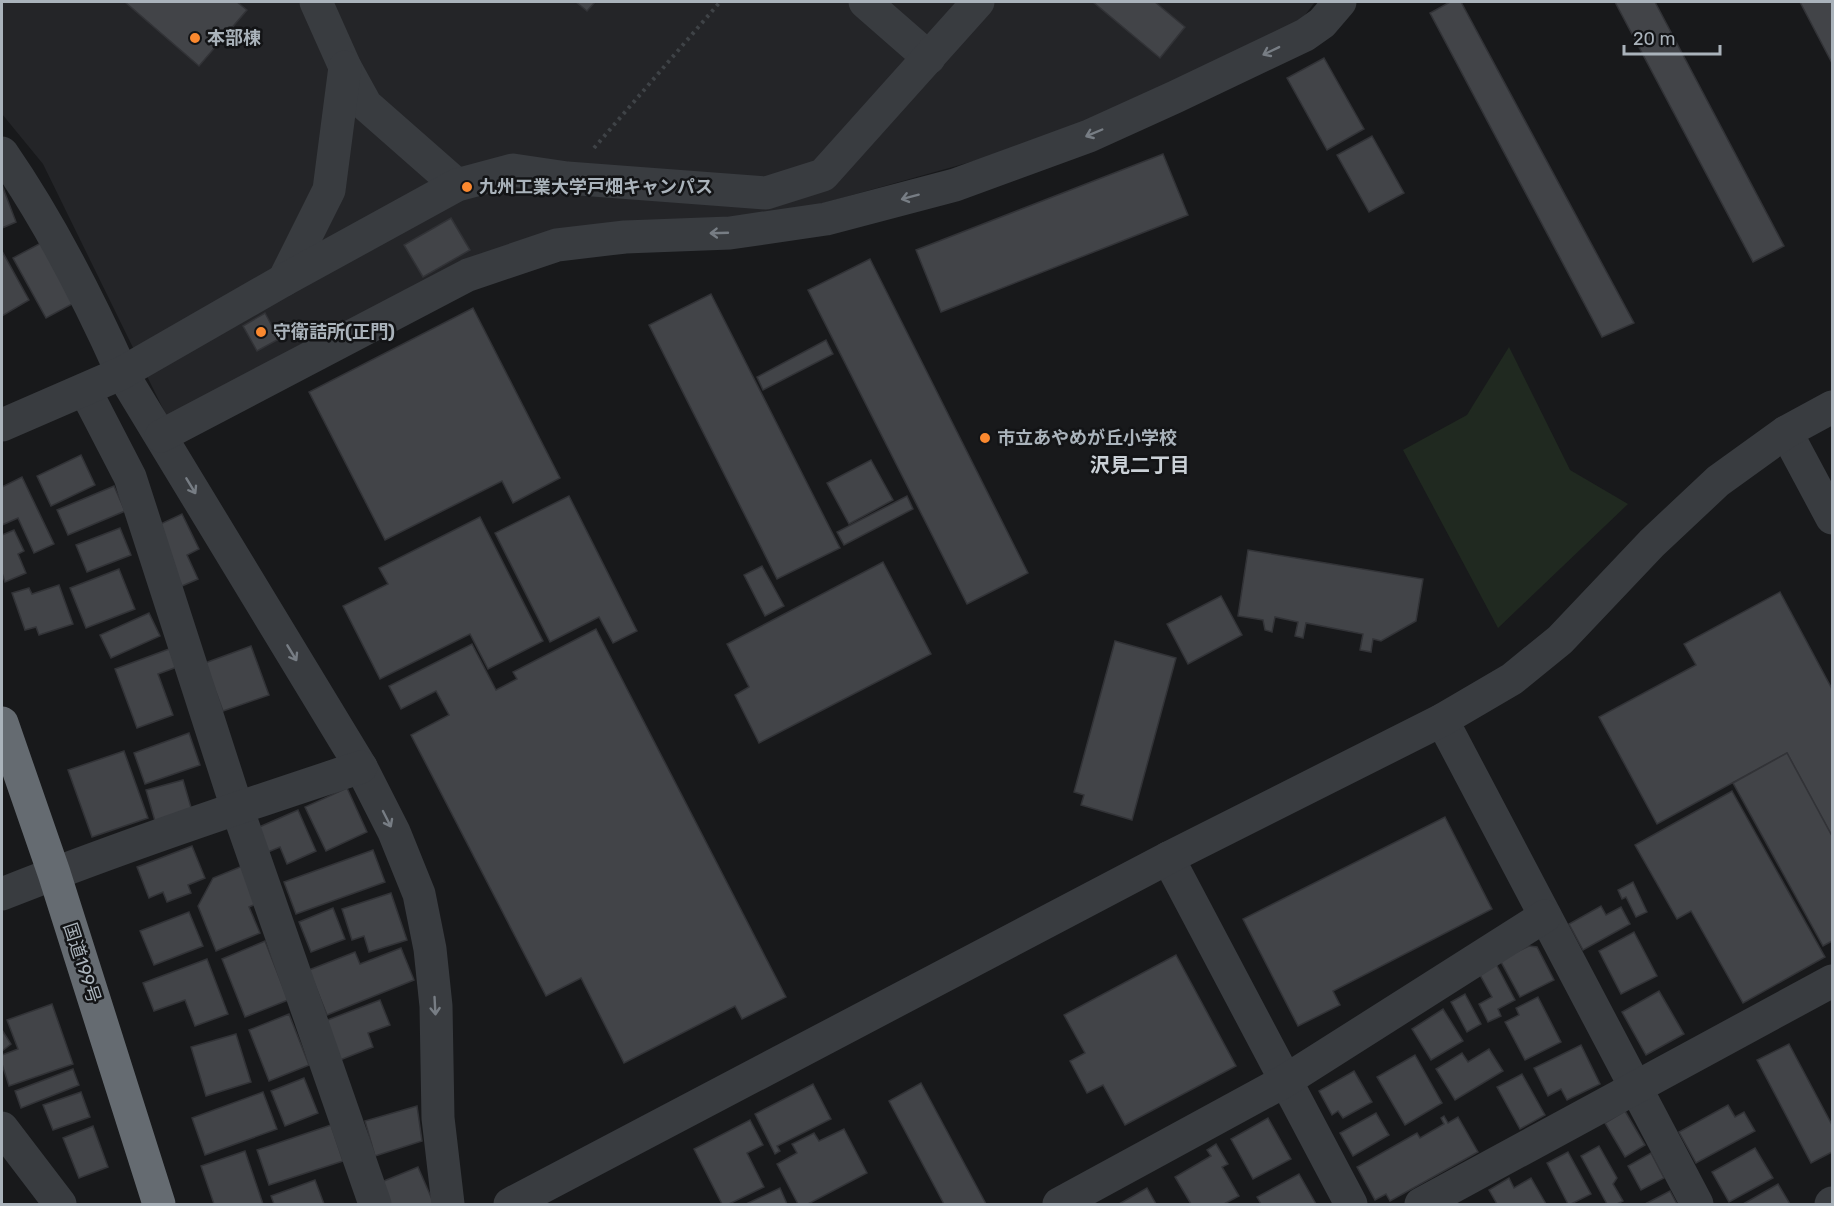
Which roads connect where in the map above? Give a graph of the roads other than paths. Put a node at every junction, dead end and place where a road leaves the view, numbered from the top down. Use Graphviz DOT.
graph roads {
  1 [pos="316,2"];
  2 [pos="865,2"];
  3 [pos="978,2"];
  4 [pos="1331,12"];
  5 [pos="929,58"];
  6 [pos="345,67"];
  7 [pos="2,153"];
  8 [pos="457,184"];
  9 [pos="284,280"];
  10 [pos="122,373"];
  11 [pos="85,390"];
  12 [pos="1833,407"];
  13 [pos="2,425"];
  14 [pos="1786,432"];
  15 [pos="161,436"];
  16 [pos="1833,518"];
  17 [pos="1442,720"];
  18 [pos="2,723"];
  19 [pos="361,767"];
  20 [pos="237,808"];
  21 [pos="1168,858"];
  22 [pos="54,873"];
  23 [pos="2,894"];
  24 [pos="1545,916"];
  25 [pos="1833,981"];
  26 [pos="1285,1081"];
  27 [pos="1636,1088"];
  28 [pos="2,1128"];
  29 [pos="60,1204"];
  30 [pos="159,1204"];
  31 [pos="375,1204"];
  32 [pos="448,1204"];
  33 [pos="510,1204"];
  34 [pos="1059,1204"];
  35 [pos="1351,1204"];
  36 [pos="1420,1204"];
  37 [pos="1697,1204"];
  1 -- 6 [label="street"];
  2 -- 5 [label="street"];
  3 -- 5 [label="street"];
  4 -- 15 [label="street, one-way"];
  5 -- 8 [label="street"];
  6 -- 8 [label="street"];
  6 -- 9 [label="street"];
  7 -- 10 [label="street"];
  8 -- 9 [label="street"];
  9 -- 10 [label="street"];
  10 -- 11 [label="street"];
  10 -- 15 [label="street"];
  11 -- 13 [label="street"];
  11 -- 20 [label="street"];
  12 -- 14 [label="street"];
  14 -- 16 [label="street"];
  14 -- 17 [label="street"];
  15 -- 19 [label="street, one-way"];
  17 -- 21 [label="street"];
  17 -- 24 [label="street"];
  18 -- 22 [label="highway, 国道199号"];
  19 -- 20 [label="street"];
  19 -- 32 [label="street, one-way"];
  20 -- 22 [label="street"];
  20 -- 31 [label="street"];
  21 -- 26 [label="street"];
  21 -- 33 [label="street"];
  22 -- 23 [label="street"];
  22 -- 30 [label="highway, 国道199号"];
  24 -- 26 [label="street"];
  24 -- 27 [label="street"];
  25 -- 27 [label="street"];
  26 -- 34 [label="street"];
  26 -- 35 [label="street"];
  27 -- 36 [label="street"];
  27 -- 37 [label="street"];
  28 -- 29 [label="street"];
}
